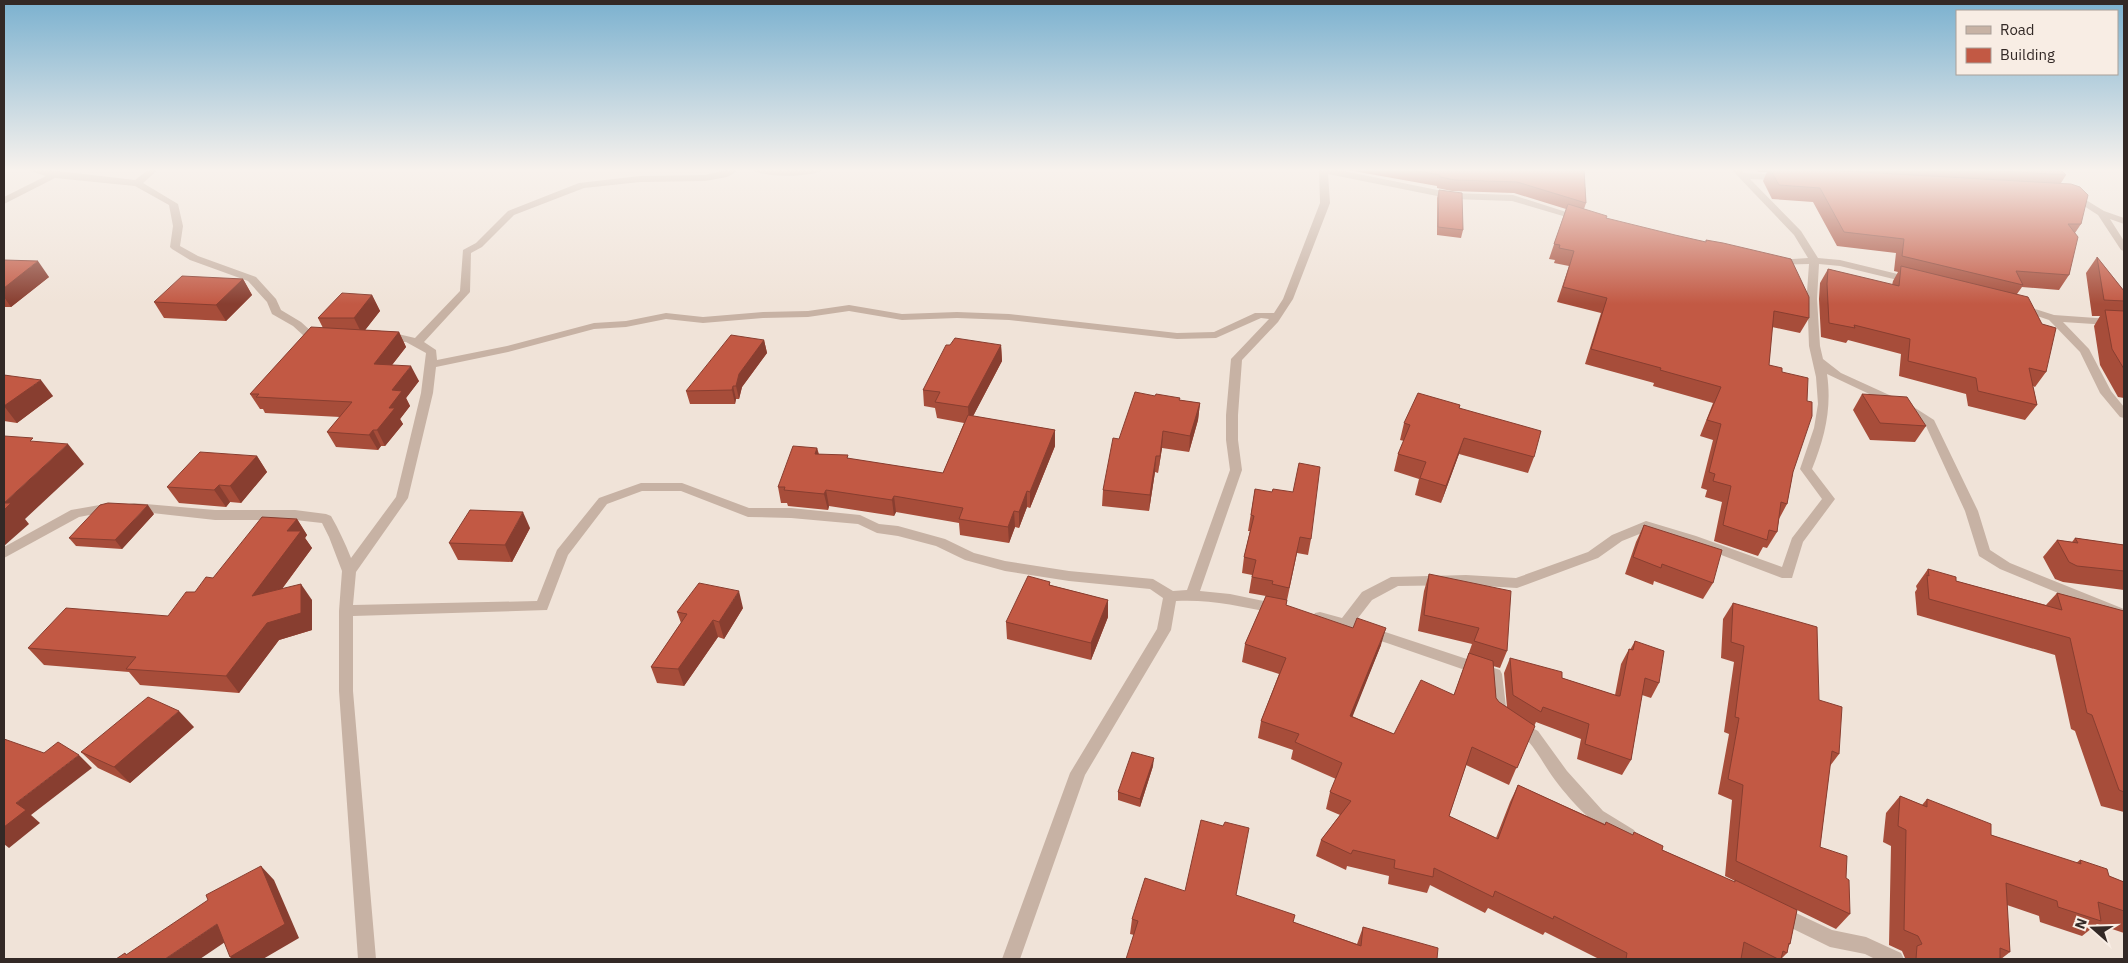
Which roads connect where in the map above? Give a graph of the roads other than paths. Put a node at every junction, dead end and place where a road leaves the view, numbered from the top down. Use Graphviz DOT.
graph roads {
  1 [pos="175,214"];
  2 [pos="510,214"];
  3 [pos="1321,214"];
  4 [pos="1568,214"];
  5 [pos="1779,214"];
  6 [pos="2102,214"];
  7 [pos="2104,214"];
  8 [pos="1592,221"];
  9 [pos="2124,221"];
  10 [pos="2124,248"];
  11 [pos="1815,261"];
  12 [pos="1771,262"];
  13 [pos="1918,282"];
  14 [pos="2007,303"];
  15 [pos="1276,316"];
  16 [pos="2053,318"];
  17 [pos="2124,323"];
  18 [pos="376,338"];
  19 [pos="333,340"];
  20 [pos="418,342"];
  21 [pos="1819,361"];
  22 [pos="430,365"];
  23 [pos="2124,414"];
  24 [pos="4,553"];
  25 [pos="349,571"];
  26 [pos="1192,595"];
  27 [pos="1170,596"];
  28 [pos="346,611"];
  29 [pos="2124,615"];
  30 [pos="1345,625"];
  31 [pos="1644,845"];
  32 [pos="1762,905"];
  33 [pos="367,959"];
  34 [pos="1011,959"];
  35 [pos="1895,959"];
  1 -- 19 [label="street"];
  2 -- 20 [label="street"];
  3 -- 15 [label="street"];
  4 -- 8 [label="street"];
  5 -- 11 [label="street"];
  6 -- 10 [label="street"];
  7 -- 9 [label="street"];
  11 -- 12 [label="street"];
  11 -- 13 [label="street"];
  11 -- 21 [label="street"];
  14 -- 16 [label="street"];
  15 -- 22 [label="street"];
  15 -- 26 [label="street"];
  16 -- 17 [label="street"];
  16 -- 23 [label="street"];
  18 -- 20 [label="street"];
  20 -- 22 [label="street"];
  21 -- 29 [label="street"];
  21 -- 30 [label="street"];
  22 -- 25 [label="street"];
  24 -- 25 [label="street"];
  25 -- 28 [label="street"];
  26 -- 27 [label="street"];
  26 -- 30 [label="street"];
  27 -- 28 [label="street"];
  27 -- 34 [label="street"];
  28 -- 33 [label="street"];
  30 -- 31 [label="street"];
  32 -- 35 [label="street"];
}
